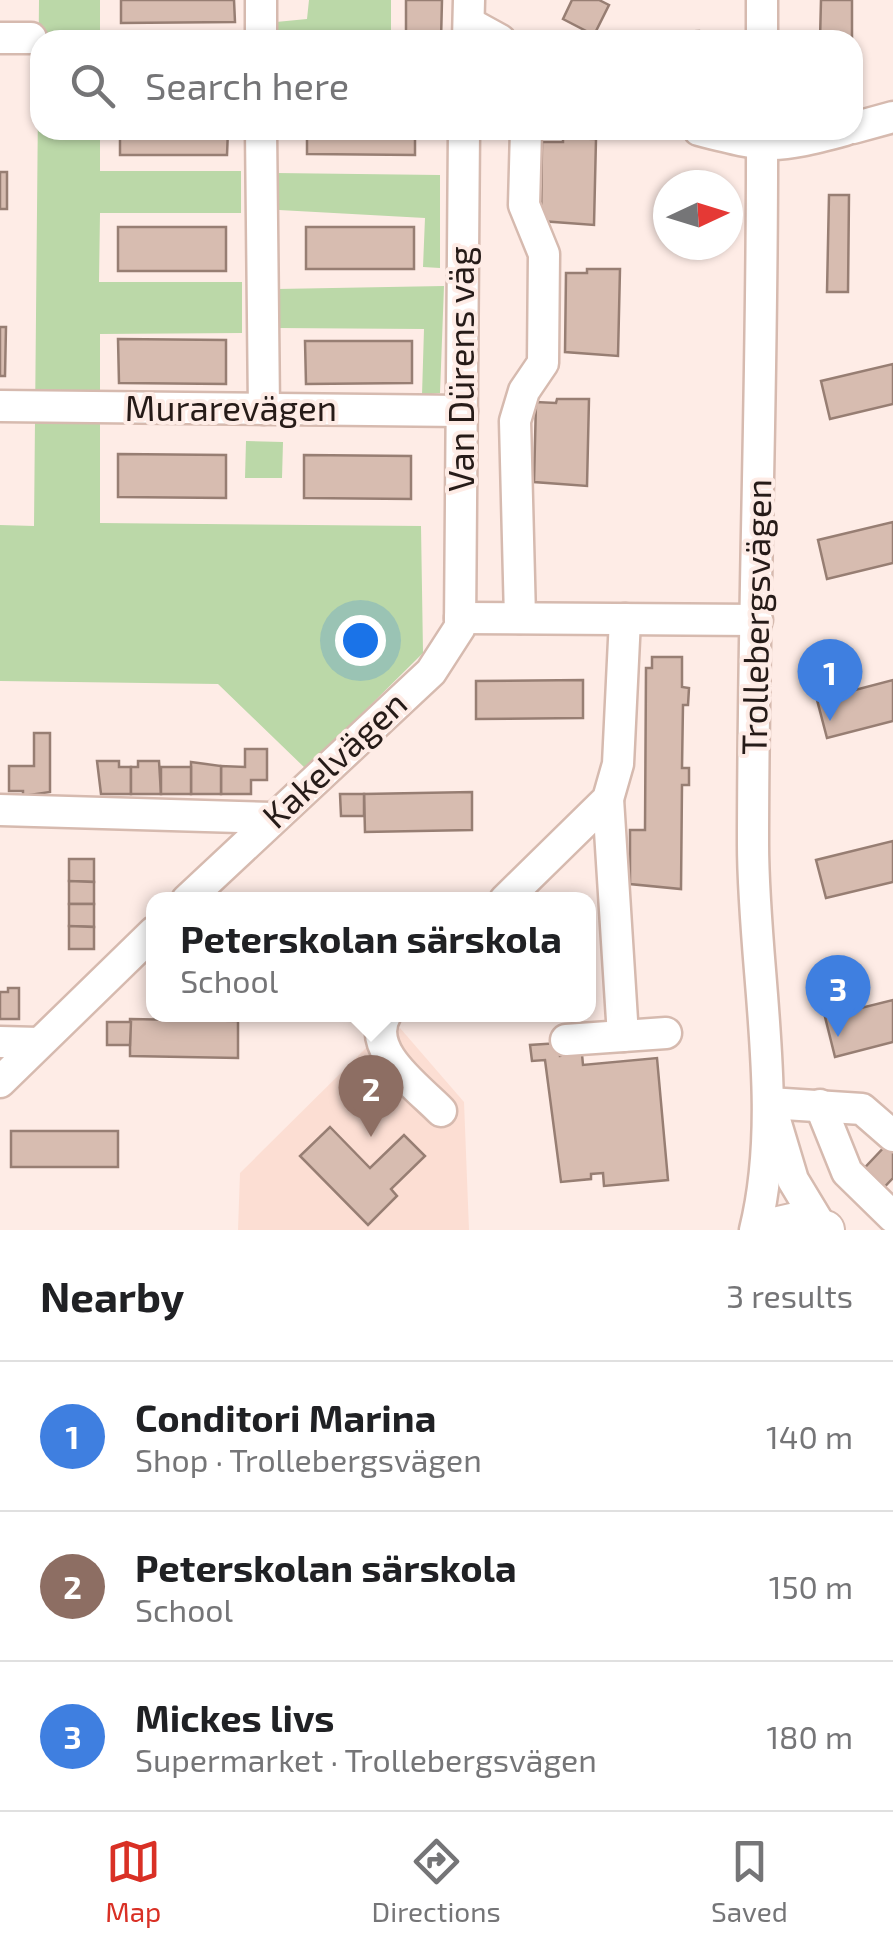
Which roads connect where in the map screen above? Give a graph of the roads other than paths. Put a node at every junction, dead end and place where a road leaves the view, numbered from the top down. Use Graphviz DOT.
graph roads {
  1 [pos="262,0"];
  2 [pos="762,0"];
  3 [pos="261,30"];
  4 [pos="762,30"];
  5 [pos="893,117"];
  6 [pos="863,125"];
  7 [pos="262,140"];
  8 [pos="464,140"];
  9 [pos="526,140"];
  10 [pos="762,140"];
  11 [pos="767,140"];
  12 [pos="809,140"];
  13 [pos="0,406"];
  14 [pos="264,409"];
  15 [pos="462,411"];
  16 [pos="460,612"];
  17 [pos="520,618"];
  18 [pos="625,619"];
  19 [pos="757,620"];
  20 [pos="608,799"];
  21 [pos="0,810"];
  22 [pos="190,813"];
  23 [pos="272,818"];
  24 [pos="228,860"];
  25 [pos="194,892"];
  26 [pos="513,892"];
  27 [pos="146,940"];
  28 [pos="383,1022"];
  29 [pos="666,1033"];
  30 [pos="623,1036"];
  31 [pos="566,1040"];
  32 [pos="0,1042"];
  33 [pos="39,1043"];
  34 [pos="0,1082"];
  35 [pos="769,1103"];
  36 [pos="820,1105"];
  37 [pos="441,1111"];
  38 [pos="893,1136"];
  39 [pos="893,1216"];
  40 [pos="824,1229"];
  41 [pos="758,1230"];
  1 -- 3 [label="street"];
  2 -- 4 [label="street"];
  5 -- 6 [label="street"];
  7 -- 14 [label="street"];
  8 -- 15 [label="street, Van Dürens väg"];
  9 -- 17 [label="street"];
  10 -- 19 [label="street, Trollebergsvägen"];
  11 -- 12 [label="street"];
  13 -- 14 [label="street, Murarevägen"];
  14 -- 15 [label="street, Murarevägen"];
  15 -- 16 [label="street, Van Dürens väg"];
  16 -- 17 [label="street"];
  16 -- 23 [label="street, Kakelvägen"];
  17 -- 18 [label="street"];
  18 -- 19 [label="street"];
  18 -- 20 [label="street"];
  19 -- 35 [label="street, Trollebergsvägen"];
  20 -- 26 [label="street"];
  20 -- 30 [label="street"];
  21 -- 22 [label="street"];
  22 -- 23 [label="street"];
  22 -- 24 [label="street"];
  23 -- 24 [label="street, Kakelvägen"];
  24 -- 25 [label="street, Kakelvägen"];
  27 -- 33 [label="street"];
  28 -- 37 [label="street"];
  29 -- 30 [label="street"];
  30 -- 31 [label="street"];
  32 -- 33 [label="street"];
  33 -- 34 [label="street"];
  35 -- 36 [label="street"];
  35 -- 40 [label="street, Trollebergsvägen"];
  35 -- 41 [label="street, Trollebergsvägen"];
  36 -- 38 [label="street"];
  36 -- 39 [label="street"];
  40 -- 41 [label="main road"];
}
